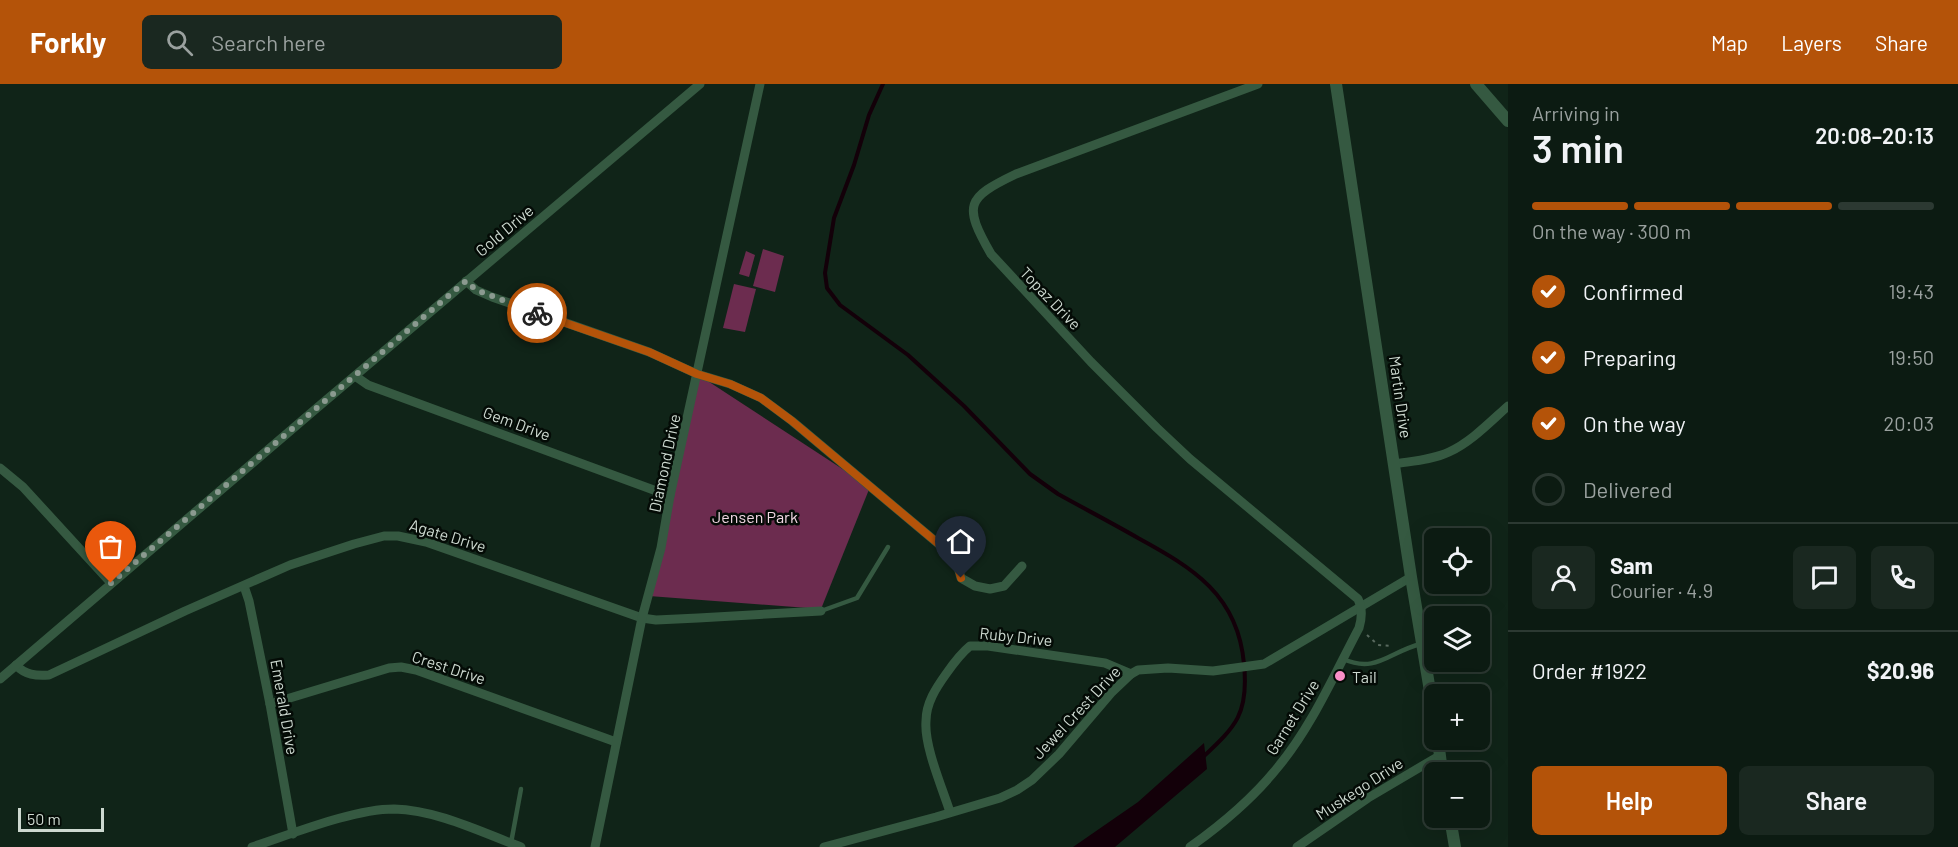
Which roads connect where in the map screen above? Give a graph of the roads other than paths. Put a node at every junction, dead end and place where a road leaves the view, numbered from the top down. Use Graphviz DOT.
graph roads {
  1 [pos="700,84"];
  2 [pos="760,84"];
  3 [pos="1258,84"];
  4 [pos="1336,84"];
  5 [pos="1476,84"];
  6 [pos="1508,121"];
  7 [pos="466,281"];
  8 [pos="697,374"];
  9 [pos="355,376"];
  10 [pos="1508,406"];
  11 [pos="1394,464"];
  12 [pos="0,468"];
  13 [pos="670,496"];
  14 [pos="888,547"];
  15 [pos="1022,567"];
  16 [pos="1411,578"];
  17 [pos="111,583"];
  18 [pos="244,586"];
  19 [pos="1362,606"];
  20 [pos="821,610"];
  21 [pos="642,618"];
  22 [pos="1422,644"];
  23 [pos="1343,659"];
  24 [pos="16,665"];
  25 [pos="1131,674"];
  26 [pos="0,679"];
  27 [pos="1429,684"];
  28 [pos="270,704"];
  29 [pos="616,742"];
  30 [pos="1439,750"];
  31 [pos="1439,756"];
  32 [pos="1440,762"];
  33 [pos="521,789"];
  34 [pos="950,812"];
  35 [pos="1452,828"];
  36 [pos="293,834"];
  37 [pos="511,843"];
  38 [pos="252,847"];
  39 [pos="521,847"];
  40 [pos="595,847"];
  41 [pos="824,847"];
  42 [pos="1190,847"];
  43 [pos="1297,847"];
  44 [pos="1455,847"];
  1 -- 7 [label="street, Gold Drive"];
  2 -- 8 [label="street, Diamond Drive"];
  3 -- 19 [label="street, Topaz Drive"];
  4 -- 11 [label="street, Martin Drive"];
  5 -- 6 [label="street"];
  7 -- 8 [label="street"];
  7 -- 9 [label="street, Gold Drive"];
  8 -- 13 [label="street, Diamond Drive"];
  8 -- 15 [label="street"];
  9 -- 13 [label="street, Gem Drive"];
  9 -- 17 [label="street, Gold Drive"];
  10 -- 11 [label="street"];
  11 -- 16 [label="street, Martin Drive"];
  12 -- 17 [label="street"];
  13 -- 21 [label="street, Diamond Drive"];
  14 -- 20 [label="lane"];
  16 -- 19 [label="street, Jewel Crest Drive"];
  16 -- 22 [label="street, Martin Drive"];
  17 -- 24 [label="street, Gold Drive"];
  18 -- 21 [label="street, Agate Drive"];
  18 -- 24 [label="street, Agate Drive"];
  18 -- 28 [label="street, Emerald Drive"];
  19 -- 23 [label="street, Garnet Drive"];
  19 -- 25 [label="street, Jewel Crest Drive"];
  20 -- 21 [label="street, Agate Drive"];
  21 -- 29 [label="street, Diamond Drive"];
  22 -- 23 [label="lane"];
  22 -- 27 [label="street, Martin Drive"];
  23 -- 42 [label="street, Garnet Drive"];
  24 -- 26 [label="street, Gold Drive"];
  25 -- 34 [label="street, Jewel Crest Drive"];
  25 -- 34 [label="street, Ruby Drive"];
  28 -- 29 [label="street, Crest Drive"];
  28 -- 36 [label="street, Emerald Drive"];
  29 -- 40 [label="street, Diamond Drive"];
  30 -- 31 [label="street"];
  31 -- 32 [label="street"];
  31 -- 43 [label="street, Muskego Drive"];
  33 -- 37 [label="lane"];
  34 -- 41 [label="street, Jewel Crest Drive"];
  35 -- 44 [label="street"];
  36 -- 37 [label="street"];
  36 -- 38 [label="street"];
  37 -- 39 [label="street"];
}
